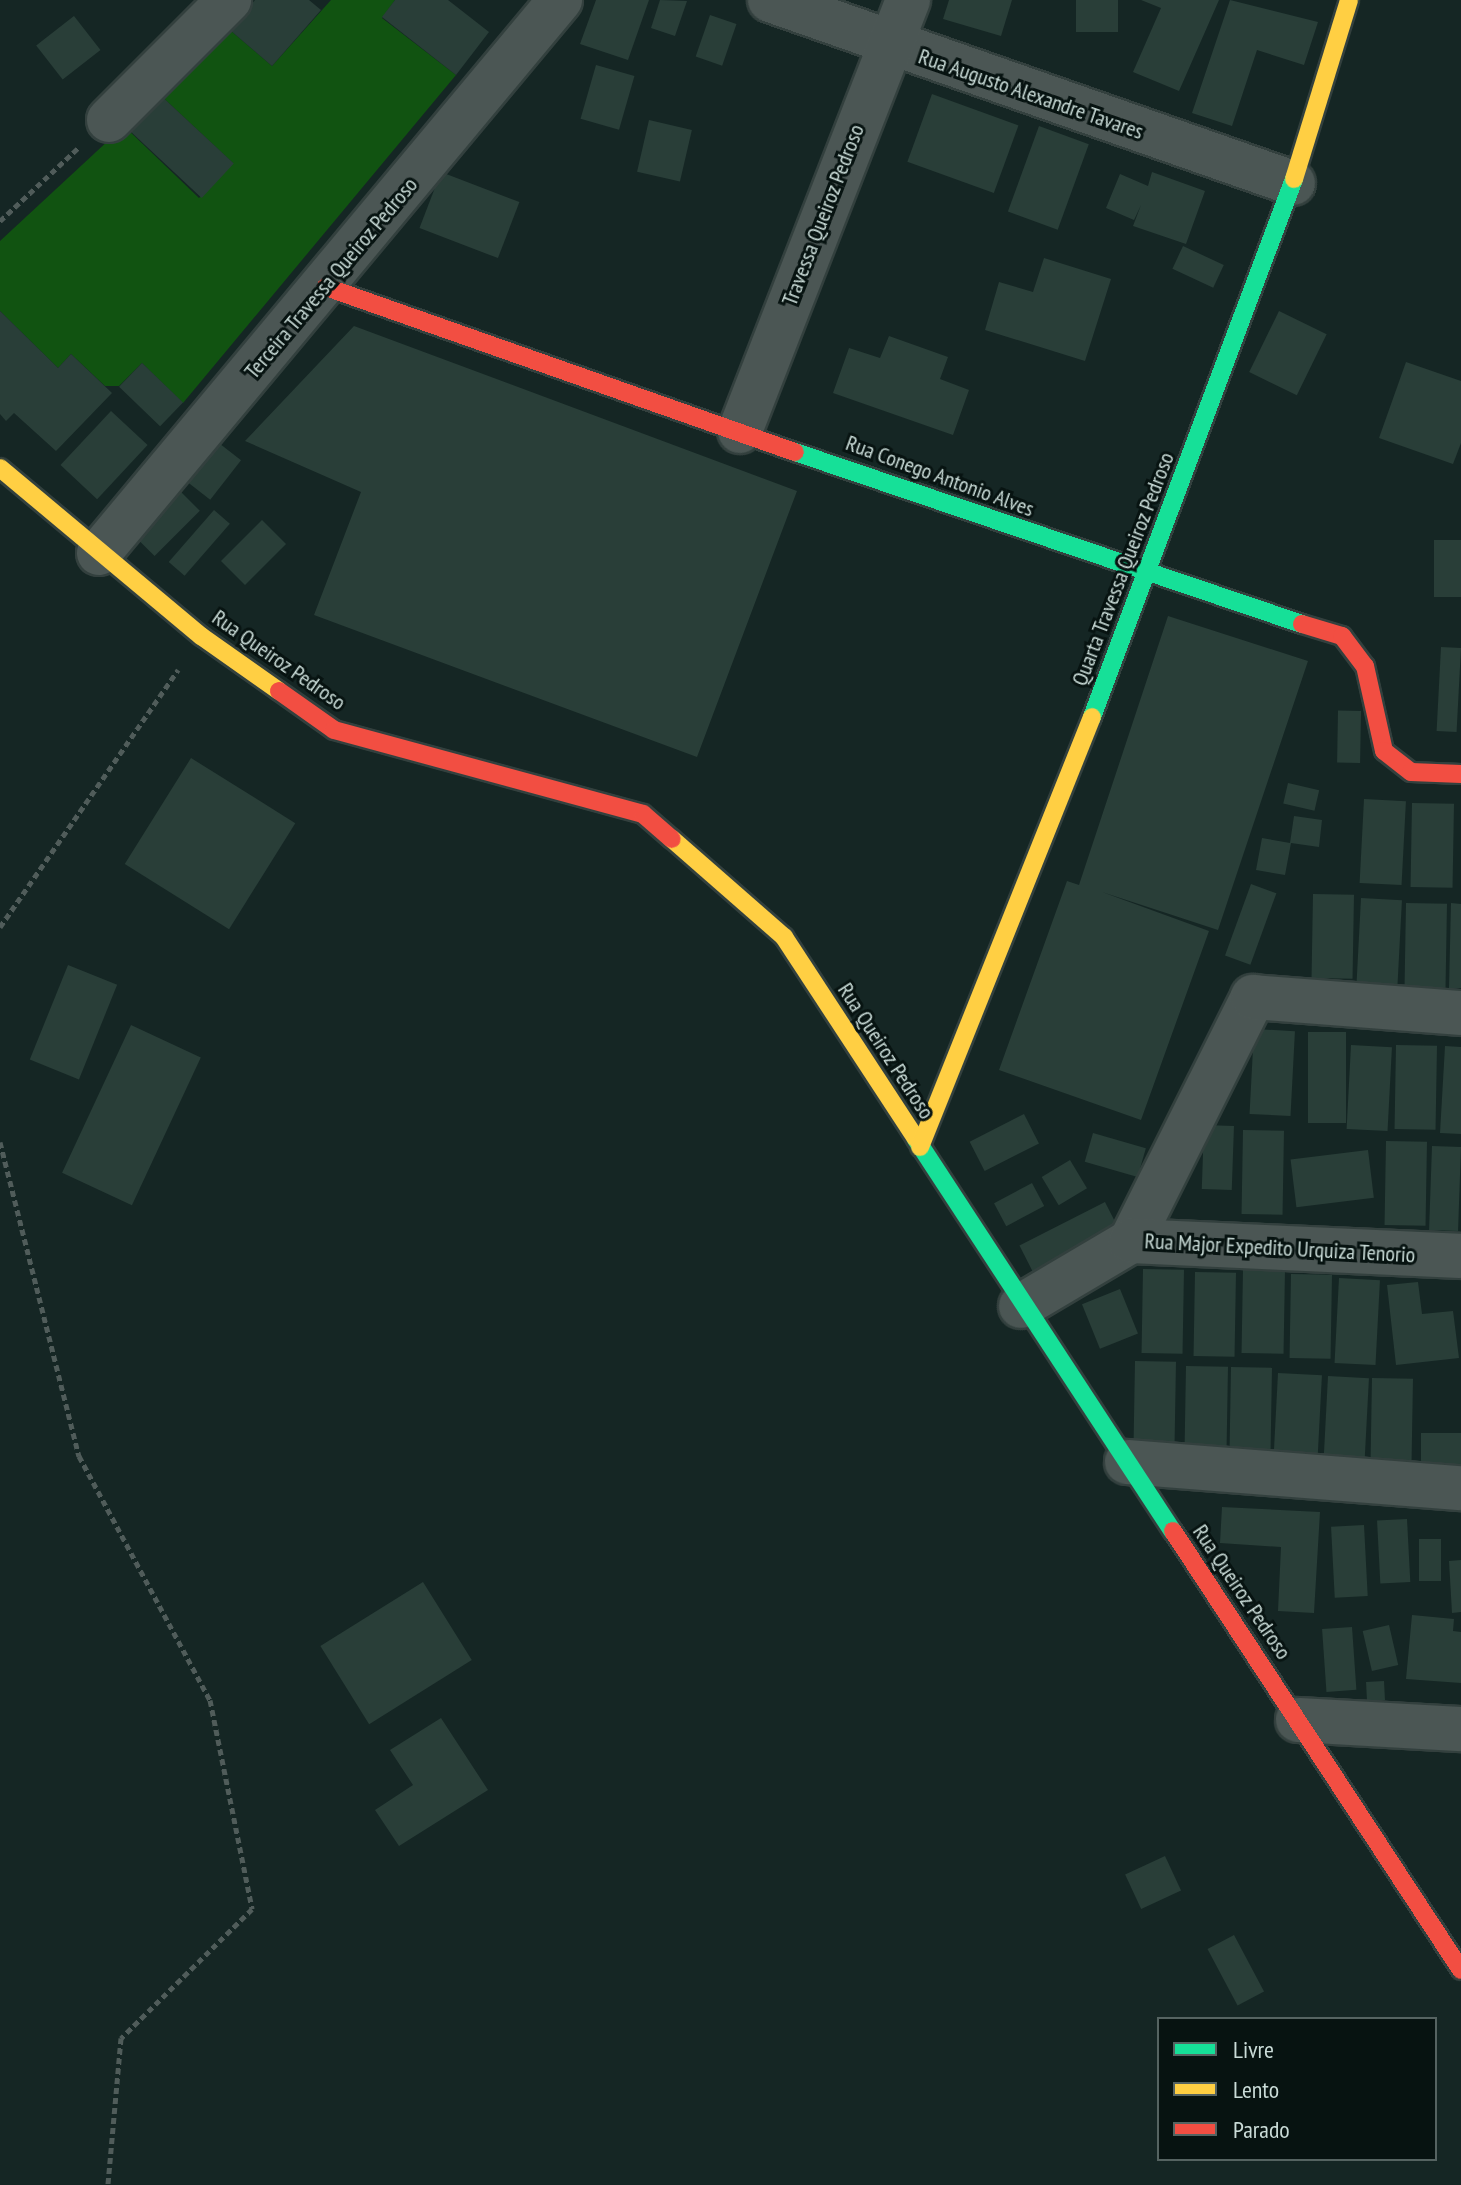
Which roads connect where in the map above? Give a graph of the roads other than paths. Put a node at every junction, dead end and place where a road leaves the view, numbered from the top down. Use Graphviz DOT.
graph roads {
  1 [pos="229,0"];
  2 [pos="560,0"];
  3 [pos="770,0"];
  4 [pos="908,0"];
  5 [pos="1349,0"];
  6 [pos="889,46"];
  7 [pos="109,120"];
  8 [pos="1293,183"];
  9 [pos="326,287"];
  10 [pos="740,431"];
  11 [pos="0,468"];
  12 [pos="99,553"];
  13 [pos="1148,576"];
  14 [pos="1461,774"];
  15 [pos="1461,1013"];
  16 [pos="920,1147"];
  17 [pos="1131,1241"];
  18 [pos="1461,1256"];
  19 [pos="1021,1306"];
  20 [pos="1127,1462"];
  21 [pos="1461,1488"];
  22 [pos="1298,1720"];
  23 [pos="1461,1729"];
  24 [pos="1461,1970"];
  1 -- 7 [label="street"];
  2 -- 9 [label="street, Terceira Travessa Queiroz Pedroso"];
  3 -- 6 [label="street, Rua Augusto Alexandre Tavares"];
  4 -- 6 [label="street, Travessa Queiroz Pedroso"];
  5 -- 8 [label="street, Quarta Travessa Queiroz Pedroso"];
  6 -- 8 [label="street, Rua Augusto Alexandre Tavares"];
  6 -- 10 [label="street, Travessa Queiroz Pedroso"];
  8 -- 13 [label="street, Quarta Travessa Queiroz Pedroso"];
  9 -- 10 [label="street, Rua Conego Antonio Alves"];
  9 -- 12 [label="street, Terceira Travessa Queiroz Pedroso"];
  10 -- 13 [label="street, Rua Conego Antonio Alves"];
  11 -- 12 [label="street, Rua Queiroz Pedroso"];
  12 -- 16 [label="street, Rua Queiroz Pedroso"];
  13 -- 14 [label="street, Rua Conego Antonio Alves"];
  13 -- 16 [label="street, Quarta Travessa Queiroz Pedroso"];
  15 -- 17 [label="street"];
  16 -- 19 [label="street, Rua Queiroz Pedroso"];
  17 -- 18 [label="street, Rua Major Expedito Urquiza Tenorio"];
  17 -- 19 [label="street, Rua Major Expedito Urquiza Tenorio"];
  19 -- 20 [label="street, Rua Queiroz Pedroso"];
  20 -- 21 [label="street"];
  20 -- 22 [label="street, Rua Queiroz Pedroso"];
  22 -- 23 [label="street"];
  22 -- 24 [label="street, Rua Queiroz Pedroso"];
}
